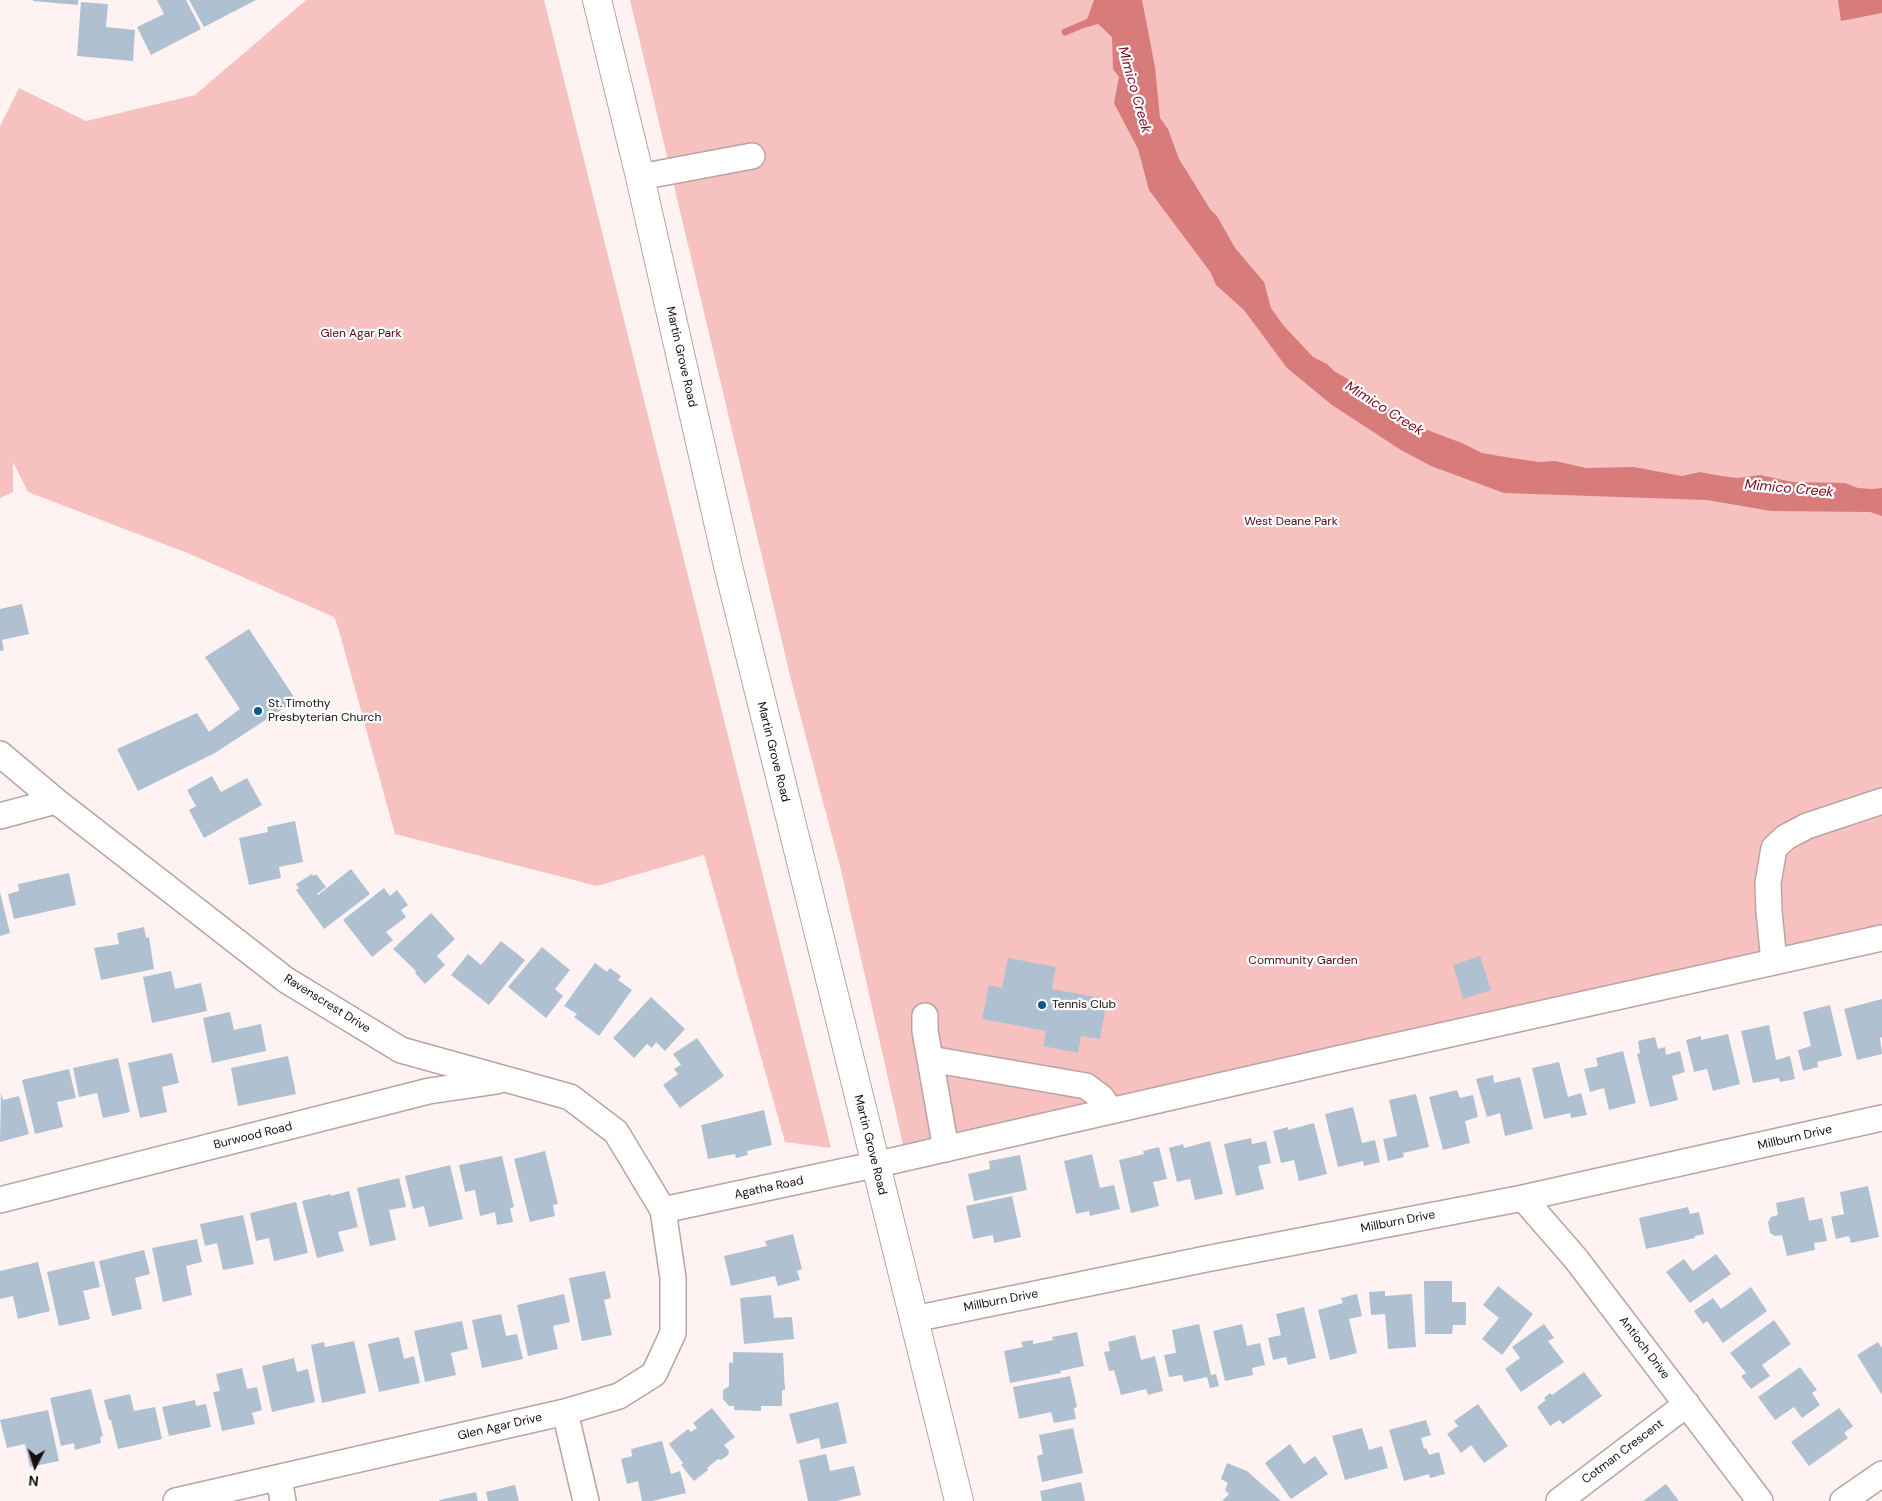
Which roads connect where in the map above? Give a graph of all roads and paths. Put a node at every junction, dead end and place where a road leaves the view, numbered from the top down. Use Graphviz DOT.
graph roads {
  1 [pos="597,0"];
  2 [pos="752,156"];
  3 [pos="640,176"];
  4 [pos="0,754"];
  5 [pos="56,801"];
  6 [pos="1882,801"];
  7 [pos="0,816"];
  8 [pos="1882,938"];
  9 [pos="1774,962"];
  10 [pos="924,1016"];
  11 [pos="930,1059"];
  12 [pos="507,1079"];
  13 [pos="1110,1111"];
  14 [pos="1882,1118"];
  15 [pos="946,1149"];
  16 [pos="875,1165"];
  17 [pos="1523,1198"];
  18 [pos="0,1200"];
  19 [pos="663,1210"];
  20 [pos="914,1319"];
  21 [pos="1687,1404"];
  22 [pos="565,1412"];
  23 [pos="1882,1474"];
  24 [pos="281,1489"];
  25 [pos="230,1496"];
  26 [pos="176,1501"];
  27 [pos="586,1501"];
  28 [pos="959,1501"];
  29 [pos="1560,1501"];
  30 [pos="1760,1501"];
  31 [pos="1843,1501"];
  1 -- 3 [label="main road, Martin Grove Road"];
  2 -- 3 [label="street"];
  3 -- 16 [label="main road, Martin Grove Road"];
  4 -- 5 [label="street, Ravenscrest Drive"];
  5 -- 7 [label="street"];
  5 -- 12 [label="street, Ravenscrest Drive"];
  6 -- 9 [label="street"];
  8 -- 9 [label="street, Agatha Road"];
  9 -- 13 [label="street, Agatha Road"];
  10 -- 11 [label="street"];
  11 -- 13 [label="street"];
  11 -- 15 [label="street"];
  12 -- 18 [label="street, Burwood Road"];
  12 -- 19 [label="street, Ravenscrest Drive"];
  13 -- 15 [label="street, Agatha Road"];
  14 -- 17 [label="street, Millburn Drive"];
  15 -- 16 [label="street, Agatha Road"];
  16 -- 19 [label="street, Agatha Road"];
  16 -- 20 [label="main road, Martin Grove Road"];
  17 -- 20 [label="street, Millburn Drive"];
  17 -- 21 [label="street, Antioch Drive"];
  19 -- 22 [label="street, Glen Agar Drive"];
  20 -- 28 [label="main road, Martin Grove Road"];
  21 -- 29 [label="street, Cotman Crescent"];
  21 -- 30 [label="street, Antioch Drive"];
  22 -- 24 [label="street, Glen Agar Drive"];
  22 -- 27 [label="street"];
  23 -- 31 [label="street"];
  24 -- 25 [label="street, Glen Agar Drive"];
  25 -- 26 [label="street, Glen Agar Drive"];
}
